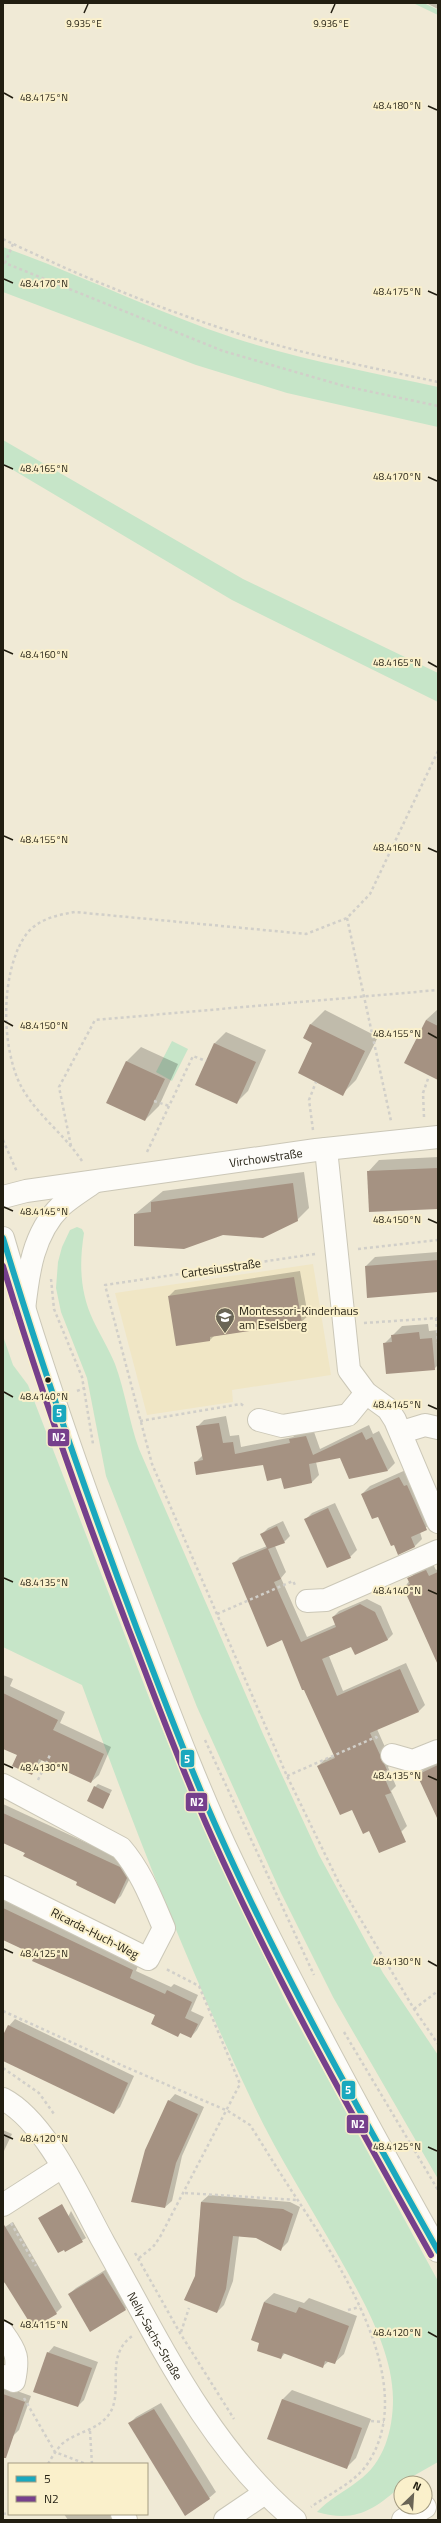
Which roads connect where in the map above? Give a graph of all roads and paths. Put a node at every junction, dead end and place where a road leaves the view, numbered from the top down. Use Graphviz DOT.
graph roads {
  1 [pos="3,239"];
  2 [pos="13,244"];
  3 [pos="438,382"];
  4 [pos="438,406"];
  5 [pos="438,751"];
  6 [pos="347,918"];
  7 [pos="438,990"];
  8 [pos="363,997"];
  9 [pos="4,1024"];
  10 [pos="206,1061"];
  11 [pos="429,1076"];
  12 [pos="316,1082"];
  13 [pos="154,1101"];
  14 [pos="169,1106"];
  15 [pos="431,1137"];
  16 [pos="3,1140"];
  17 [pos="395,1141"];
  18 [pos="71,1148"];
  19 [pos="320,1149"];
  20 [pos="14,1161"];
  21 [pos="150,1173"];
  22 [pos="95,1181"];
  23 [pos="3,1197"];
  24 [pos="3,1238"];
  25 [pos="438,1240"];
  26 [pos="337,1251"];
  27 [pos="51,1275"];
  28 [pos="24,1310"];
  29 [pos="437,1318"];
  30 [pos="344,1324"];
  31 [pos="438,1343"];
  32 [pos="85,1388"];
  33 [pos="77,1390"];
  34 [pos="366,1393"];
  35 [pos="259,1420"];
  36 [pos="140,1421"];
  37 [pos="438,1428"];
  38 [pos="402,1432"];
  39 [pos="94,1449"];
  40 [pos="438,1522"];
  41 [pos="438,1551"];
  42 [pos="307,1601"];
  43 [pos="217,1614"];
  44 [pos="202,1734"];
  45 [pos="438,1750"];
  46 [pos="50,1755"];
  47 [pos="392,1755"];
  48 [pos="287,1776"];
  49 [pos="3,1785"];
  50 [pos="30,1799"];
  51 [pos="3,1887"];
  52 [pos="148,1959"];
  53 [pos="316,1977"];
  54 [pos="438,1991"];
  55 [pos="414,2010"];
  56 [pos="3,2011"];
  57 [pos="340,2026"];
  58 [pos="438,2044"];
  59 [pos="3,2099"];
  60 [pos="228,2111"];
  61 [pos="62,2167"];
  62 [pos="438,2190"];
  63 [pos="185,2193"];
  64 [pos="298,2200"];
  65 [pos="7,2213"];
  66 [pos="438,2251"];
  67 [pos="36,2266"];
  68 [pos="360,2306"];
  69 [pos="189,2308"];
  70 [pos="348,2310"];
  71 [pos="149,2324"];
  72 [pos="3,2333"];
  73 [pos="180,2333"];
  74 [pos="3,2376"];
  75 [pos="24,2398"];
  76 [pos="227,2407"];
  77 [pos="371,2421"];
  78 [pos="384,2422"];
  79 [pos="90,2431"];
  80 [pos="55,2452"];
  81 [pos="49,2463"];
  82 [pos="83,2463"];
  83 [pos="92,2463"];
  84 [pos="265,2493"];
  85 [pos="225,2520"];
  86 [pos="295,2520"];
  1 -- 2 [label="path"];
  2 -- 3 [label="path"];
  2 -- 4 [label="path"];
  5 -- 6 [label="path"];
  6 -- 8 [label="path"];
  6 -- 9 [label="path"];
  7 -- 8 [label="path"];
  8 -- 17 [label="path"];
  8 -- 18 [label="path"];
  9 -- 18 [label="path"];
  10 -- 14 [label="path"];
  11 -- 15 [label="path"];
  12 -- 19 [label="path"];
  13 -- 14 [label="path"];
  14 -- 21 [label="path"];
  15 -- 17 [label="street, Virchowstraße"];
  16 -- 20 [label="path"];
  17 -- 19 [label="street, Virchowstraße"];
  18 -- 22 [label="path"];
  19 -- 21 [label="street, Virchowstraße"];
  19 -- 26 [label="street"];
  21 -- 22 [label="street, Virchowstraße"];
  22 -- 23 [label="street, Virchowstraße"];
  22 -- 28 [label="street, Virchowstraße"];
  24 -- 28 [label="street"];
  25 -- 26 [label="path, Cartesiusstraße"];
  26 -- 30 [label="street"];
  26 -- 36 [label="path, Cartesiusstraße"];
  27 -- 32 [label="path"];
  28 -- 66 [label="street"];
  29 -- 30 [label="path"];
  29 -- 31 [label="path"];
  30 -- 34 [label="street"];
  32 -- 33 [label="path"];
  32 -- 39 [label="path"];
  34 -- 35 [label="street"];
  34 -- 38 [label="street"];
  35 -- 36 [label="path"];
  36 -- 43 [label="path"];
  37 -- 38 [label="street"];
  38 -- 40 [label="street"];
  41 -- 42 [label="street"];
  42 -- 43 [label="path"];
  43 -- 48 [label="path"];
  44 -- 53 [label="path"];
  45 -- 47 [label="street"];
  46 -- 50 [label="path"];
  47 -- 48 [label="path"];
  48 -- 55 [label="path"];
  49 -- 50 [label="street, Ricarda-Huch-Weg"];
  50 -- 52 [label="street, Ricarda-Huch-Weg"];
  51 -- 52 [label="street, Ricarda-Huch-Weg"];
  52 -- 60 [label="path"];
  54 -- 55 [label="path"];
  55 -- 58 [label="path"];
  56 -- 60 [label="path"];
  57 -- 62 [label="path"];
  59 -- 61 [label="street, Nelly-Sachs-Straße"];
  60 -- 63 [label="path"];
  60 -- 64 [label="path"];
  61 -- 65 [label="street"];
  61 -- 71 [label="street, Nelly-Sachs-Straße"];
  63 -- 64 [label="path"];
  63 -- 73 [label="path"];
  64 -- 68 [label="path"];
  65 -- 67 [label="path"];
  68 -- 70 [label="path"];
  68 -- 78 [label="path"];
  69 -- 73 [label="path"];
  71 -- 79 [label="path"];
  71 -- 84 [label="street, Nelly-Sachs-Straße"];
  72 -- 74 [label="street"];
  73 -- 76 [label="path"];
  75 -- 80 [label="path"];
  77 -- 78 [label="path"];
  78 -- 86 [label="path"];
  79 -- 80 [label="path"];
  79 -- 83 [label="path"];
  80 -- 81 [label="path"];
  80 -- 82 [label="path"];
  84 -- 85 [label="street"];
  84 -- 86 [label="street, Nelly-Sachs-Straße"];
}
